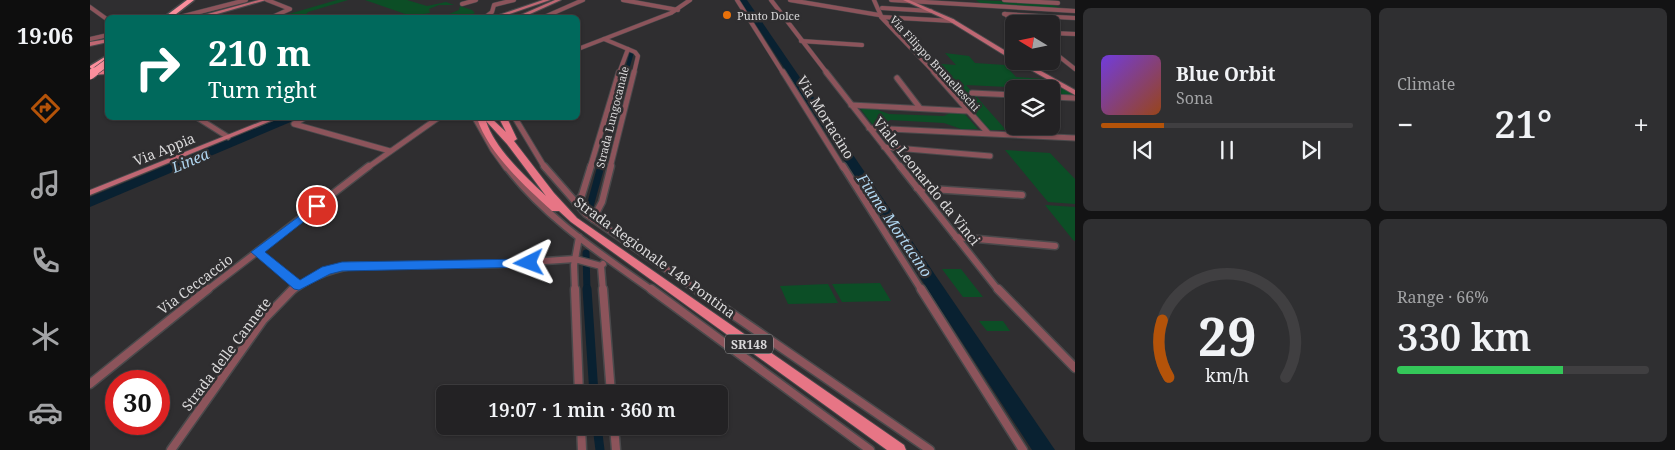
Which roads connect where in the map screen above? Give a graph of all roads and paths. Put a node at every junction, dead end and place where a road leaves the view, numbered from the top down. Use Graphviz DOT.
graph roads {
  1 [pos="191,0"];
  2 [pos="196,0"];
  3 [pos="246,0"];
  4 [pos="265,0"];
  5 [pos="476,0"];
  6 [pos="514,0"];
  7 [pos="548,0"];
  8 [pos="560,0"];
  9 [pos="583,0"];
  10 [pos="624,0"];
  11 [pos="690,0"];
  12 [pos="737,0"];
  13 [pos="771,0"];
  14 [pos="790,0"];
  15 [pos="874,0"];
  16 [pos="891,0"];
  17 [pos="974,0"];
  18 [pos="1004,0"];
  19 [pos="1053,0"];
  20 [pos="907,1"];
  21 [pos="1046,2"];
  22 [pos="1058,3"];
  23 [pos="462,4"];
  24 [pos="529,6"];
  25 [pos="983,6"];
  26 [pos="988,6"];
  27 [pos="90,7"];
  28 [pos="1004,7"];
  29 [pos="882,8"];
  30 [pos="1065,8"];
  31 [pos="536,10"];
  32 [pos="678,10"];
  33 [pos="931,11"];
  34 [pos="1070,11"];
  35 [pos="1003,13"];
  36 [pos="1075,13"];
  37 [pos="170,15"];
  38 [pos="176,15"];
  39 [pos="182,15"];
  40 [pos="207,15"];
  41 [pos="277,15"];
  42 [pos="488,15"];
  43 [pos="501,15"];
  44 [pos="524,15"];
  45 [pos="549,15"];
  46 [pos="1006,15"];
  47 [pos="880,16"];
  48 [pos="105,18"];
  49 [pos="954,21"];
  50 [pos="1060,33"];
  51 [pos="1075,34"];
  52 [pos="105,35"];
  53 [pos="90,39"];
  54 [pos="604,39"];
  55 [pos="105,41"];
  56 [pos="801,41"];
  57 [pos="90,44"];
  58 [pos="862,46"];
  59 [pos="580,48"];
  60 [pos="628,49"];
  61 [pos="1005,53"];
  62 [pos="1060,57"];
  63 [pos="105,60"];
  64 [pos="105,64"];
  65 [pos="1075,69"];
  66 [pos="1034,70"];
  67 [pos="90,72"];
  68 [pos="105,72"];
  69 [pos="897,78"];
  70 [pos="972,93"];
  71 [pos="1075,93"];
  72 [pos="1005,95"];
  73 [pos="1060,97"];
  74 [pos="1075,98"];
  75 [pos="851,105"];
  76 [pos="920,108"];
  77 [pos="968,111"];
  78 [pos="201,120"];
  79 [pos="270,120"];
  80 [pos="301,120"];
  81 [pos="435,120"];
  82 [pos="476,120"];
  83 [pos="481,120"];
  84 [pos="490,120"];
  85 [pos="504,120"];
  86 [pos="516,120"];
  87 [pos="869,128"];
  88 [pos="988,134"];
  89 [pos="228,137"];
  90 [pos="1075,138"];
  91 [pos="884,147"];
  92 [pos="390,151"];
  93 [pos="990,156"];
  94 [pos="525,162"];
  95 [pos="917,188"];
  96 [pos="90,193"];
  97 [pos="1022,195"];
  98 [pos="576,204"];
  99 [pos="593,219"];
  100 [pos="579,237"];
  101 [pos="956,237"];
  102 [pos="599,238"];
  103 [pos="1055,246"];
  104 [pos="258,252"];
  105 [pos="609,259"];
  106 [pos="574,260"];
  107 [pos="601,266"];
  108 [pos="299,286"];
  109 [pos="1075,368"];
  110 [pos="90,384"];
  111 [pos="579,385"];
  112 [pos="610,385"];
  113 [pos="581,435"];
  114 [pos="615,435"];
  115 [pos="171,450"];
  116 [pos="582,450"];
  117 [pos="616,450"];
  118 [pos="870,450"];
  119 [pos="899,450"];
  120 [pos="930,450"];
  121 [pos="1022,450"];
  1 -- 37 [label="highway"];
  2 -- 38 [label="highway"];
  3 -- 39 [label="street"];
  4 -- 40 [label="street"];
  4 -- 41 [label="street"];
  5 -- 23 [label="street"];
  6 -- 42 [label="street"];
  7 -- 24 [label="street"];
  8 -- 31 [label="street"];
  9 -- 45 [label="street"];
  10 -- 32 [label="street"];
  11 -- 32 [label="street"];
  12 -- 121 [label="street, Via Mortacino"];
  13 -- 56 [label="street, Viale Leonardo da Vinci"];
  14 -- 47 [label="street"];
  15 -- 47 [label="street, Via Filippo Brunelleschi"];
  16 -- 20 [label="street"];
  17 -- 25 [label="street"];
  18 -- 21 [label="street"];
  19 -- 22 [label="street"];
  20 -- 25 [label="street"];
  20 -- 33 [label="street"];
  21 -- 22 [label="street"];
  21 -- 30 [label="street"];
  22 -- 30 [label="street"];
  24 -- 31 [label="street"];
  24 -- 43 [label="street"];
  25 -- 26 [label="street"];
  26 -- 28 [label="street"];
  26 -- 35 [label="street"];
  27 -- 48 [label="street"];
  28 -- 34 [label="street"];
  28 -- 35 [label="street"];
  29 -- 33 [label="street"];
  30 -- 34 [label="street"];
  30 -- 36 [label="street"];
  31 -- 44 [label="street"];
  32 -- 54 [label="street"];
  33 -- 49 [label="street"];
  34 -- 36 [label="street"];
  35 -- 36 [label="street"];
  35 -- 46 [label="street"];
  47 -- 49 [label="street"];
  47 -- 77 [label="street, Via Filippo Brunelleschi"];
  49 -- 61 [label="street"];
  50 -- 51 [label="street"];
  52 -- 53 [label="street"];
  54 -- 59 [label="street"];
  54 -- 60 [label="street, Strada Lungocanale"];
  55 -- 57 [label="street"];
  56 -- 58 [label="street"];
  56 -- 75 [label="street, Viale Leonardo da Vinci"];
  60 -- 98 [label="street"];
  60 -- 99 [label="street, Strada Lungocanale"];
  62 -- 65 [label="street"];
  63 -- 67 [label="highway"];
  64 -- 67 [label="highway, bridge"];
  66 -- 71 [label="street"];
  67 -- 68 [label="main road"];
  69 -- 76 [label="street"];
  70 -- 72 [label="street"];
  73 -- 74 [label="street"];
  75 -- 76 [label="street"];
  75 -- 87 [label="street, Viale Leonardo da Vinci"];
  76 -- 77 [label="street"];
  77 -- 88 [label="street, Via Filippo Brunelleschi"];
  78 -- 89 [label="street"];
  79 -- 89 [label="main road, Via Appia"];
  80 -- 92 [label="street"];
  81 -- 92 [label="street, Via Ceccaccio"];
  82 -- 100 [label="street"];
  83 -- 102 [label="main road"];
  84 -- 94 [label="main road, Strada Regionale 148 Pontina / SR148"];
  85 -- 94 [label="main road"];
  86 -- 98 [label="street"];
  87 -- 88 [label="street"];
  87 -- 91 [label="street, Viale Leonardo da Vinci"];
  88 -- 90 [label="street"];
  89 -- 96 [label="main road, Via Appia"];
  91 -- 93 [label="street"];
  91 -- 95 [label="street, Viale Leonardo da Vinci"];
  92 -- 104 [label="street, Via Ceccaccio"];
  94 -- 102 [label="main road, Strada Regionale 148 Pontina / SR148"];
  95 -- 97 [label="street"];
  95 -- 101 [label="street, Viale Leonardo da Vinci"];
  98 -- 99 [label="street"];
  99 -- 120 [label="street"];
  100 -- 105 [label="street"];
  100 -- 106 [label="street"];
  101 -- 103 [label="street"];
  101 -- 109 [label="street, Viale Leonardo da Vinci"];
  102 -- 119 [label="main road, Strada Regionale 148 Pontina / SR148"];
  104 -- 108 [label="street"];
  104 -- 110 [label="street, Via Ceccaccio"];
  105 -- 107 [label="street"];
  105 -- 118 [label="street"];
  106 -- 107 [label="street, Strada delle Cannete"];
  106 -- 108 [label="street, Strada delle Cannete"];
  106 -- 111 [label="street"];
  107 -- 112 [label="street"];
  108 -- 115 [label="street, Strada delle Cannete"];
  113 -- 116 [label="street"];
  114 -- 117 [label="street"];
}
